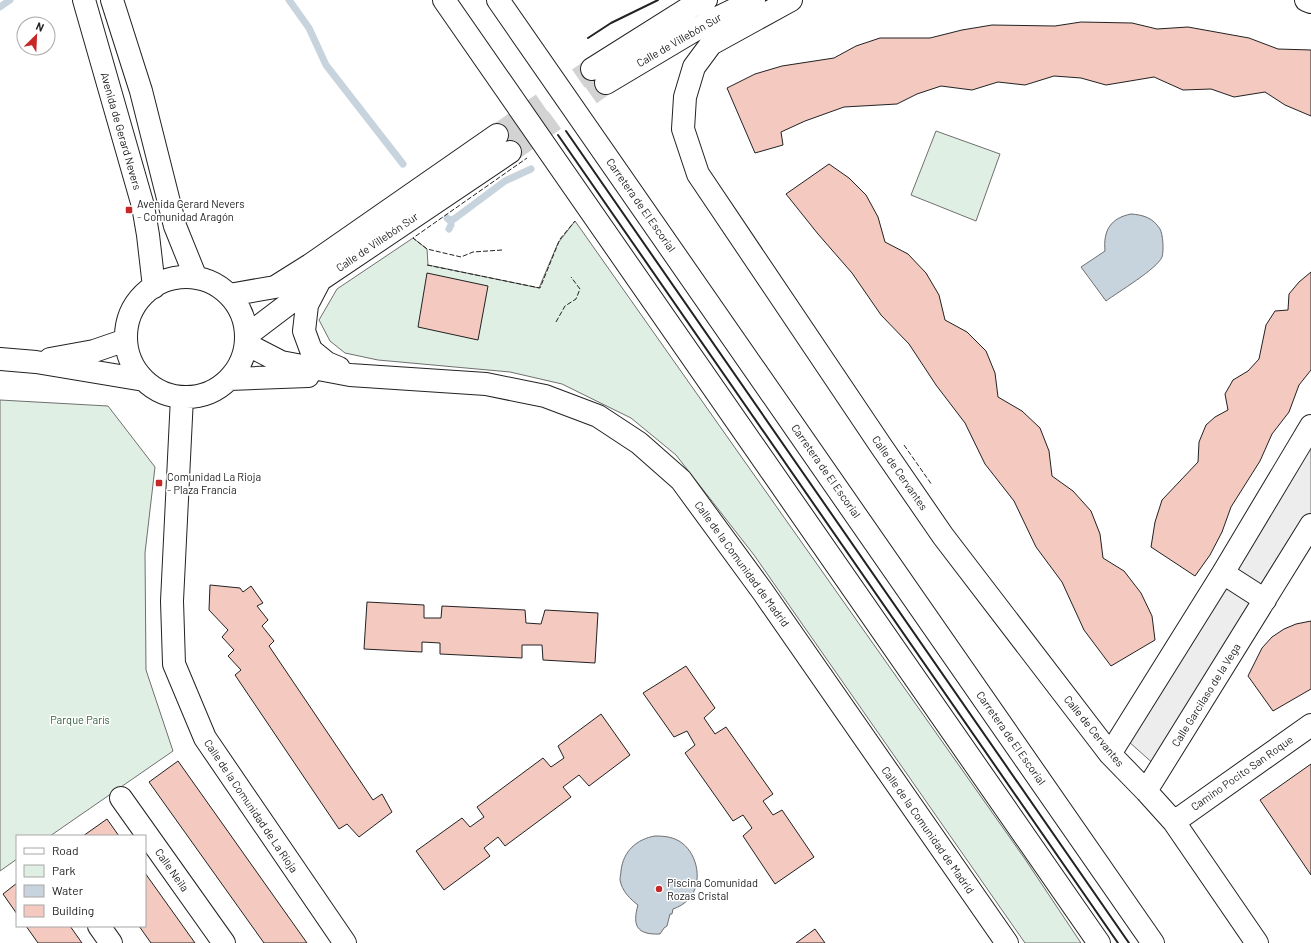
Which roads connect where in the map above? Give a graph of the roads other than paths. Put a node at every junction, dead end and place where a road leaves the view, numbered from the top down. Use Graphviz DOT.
graph roads {
  1 [pos="444,0"];
  2 [pos="498,0"];
  3 [pos="511,0"];
  4 [pos="706,0"];
  5 [pos="754,0"];
  6 [pos="791,0"];
  7 [pos="1306,0"];
  8 [pos="1311,2"];
  9 [pos="86,6"];
  10 [pos="114,6"];
  11 [pos="629,189"];
  12 [pos="196,278"];
  13 [pos="320,280"];
  14 [pos="154,287"];
  15 [pos="229,295"];
  16 [pos="126,340"];
  17 [pos="246,340"];
  18 [pos="0,359"];
  19 [pos="36,362"];
  20 [pos="350,375"];
  21 [pos="229,379"];
  22 [pos="144,380"];
  23 [pos="182,397"];
  24 [pos="1311,426"];
  25 [pos="1311,525"];
  26 [pos="1223,573"];
  27 [pos="1265,600"];
  28 [pos="1311,725"];
  29 [pos="1110,754"];
  30 [pos="1146,791"];
  31 [pos="121,798"];
  32 [pos="1174,822"];
  33 [pos="100,927"];
  34 [pos="111,943"];
  35 [pos="224,943"];
  36 [pos="345,943"];
  37 [pos="1007,943"];
  38 [pos="1098,943"];
  39 [pos="1153,943"];
  40 [pos="1257,943"];
  1 -- 38 [label="main road"];
  2 -- 11 [label="main road, Carretera de El Escorial"];
  3 -- 11 [label="main road"];
  4 -- 5 [label="main road, Calle de Villebón Sur"];
  6 -- 29 [label="main road, Calle de Cervantes"];
  7 -- 8 [label="main road"];
  9 -- 14 [label="main road, Avenida de Gerard Nevers"];
  10 -- 12 [label="main road"];
  11 -- 39 [label="main road, Carretera de El Escorial"];
  12 -- 14 [label="main road"];
  12 -- 15 [label="main road"];
  13 -- 15 [label="main road, Calle de Villebón Sur"];
  13 -- 17 [label="main road, Calle de Villebón Sur"];
  13 -- 20 [label="main road, Calle de la Comunidad de Madrid"];
  14 -- 16 [label="main road"];
  15 -- 17 [label="main road"];
  16 -- 19 [label="main road"];
  16 -- 22 [label="main road"];
  17 -- 20 [label="main road, Calle de la Comunidad de Madrid"];
  17 -- 21 [label="main road"];
  18 -- 19 [label="main road"];
  19 -- 22 [label="main road"];
  20 -- 21 [label="main road, Calle de la Comunidad de Madrid"];
  20 -- 37 [label="main road, Calle de la Comunidad de Madrid"];
  21 -- 23 [label="main road"];
  22 -- 23 [label="main road"];
  23 -- 36 [label="main road, Calle de la Comunidad de La Rioja"];
  24 -- 26 [label="main road"];
  25 -- 27 [label="main road, Calle Garcilaso de la Vega"];
  26 -- 27 [label="main road"];
  26 -- 29 [label="main road"];
  27 -- 30 [label="main road, Calle Garcilaso de la Vega"];
  28 -- 32 [label="main road, Camino Pocito San Roque"];
  29 -- 30 [label="main road, Calle de Cervantes"];
  30 -- 32 [label="main road, Calle de Cervantes"];
  31 -- 35 [label="main road, Calle Neila"];
  32 -- 40 [label="main road, Calle de Cervantes"];
  33 -- 34 [label="main road"];
}
